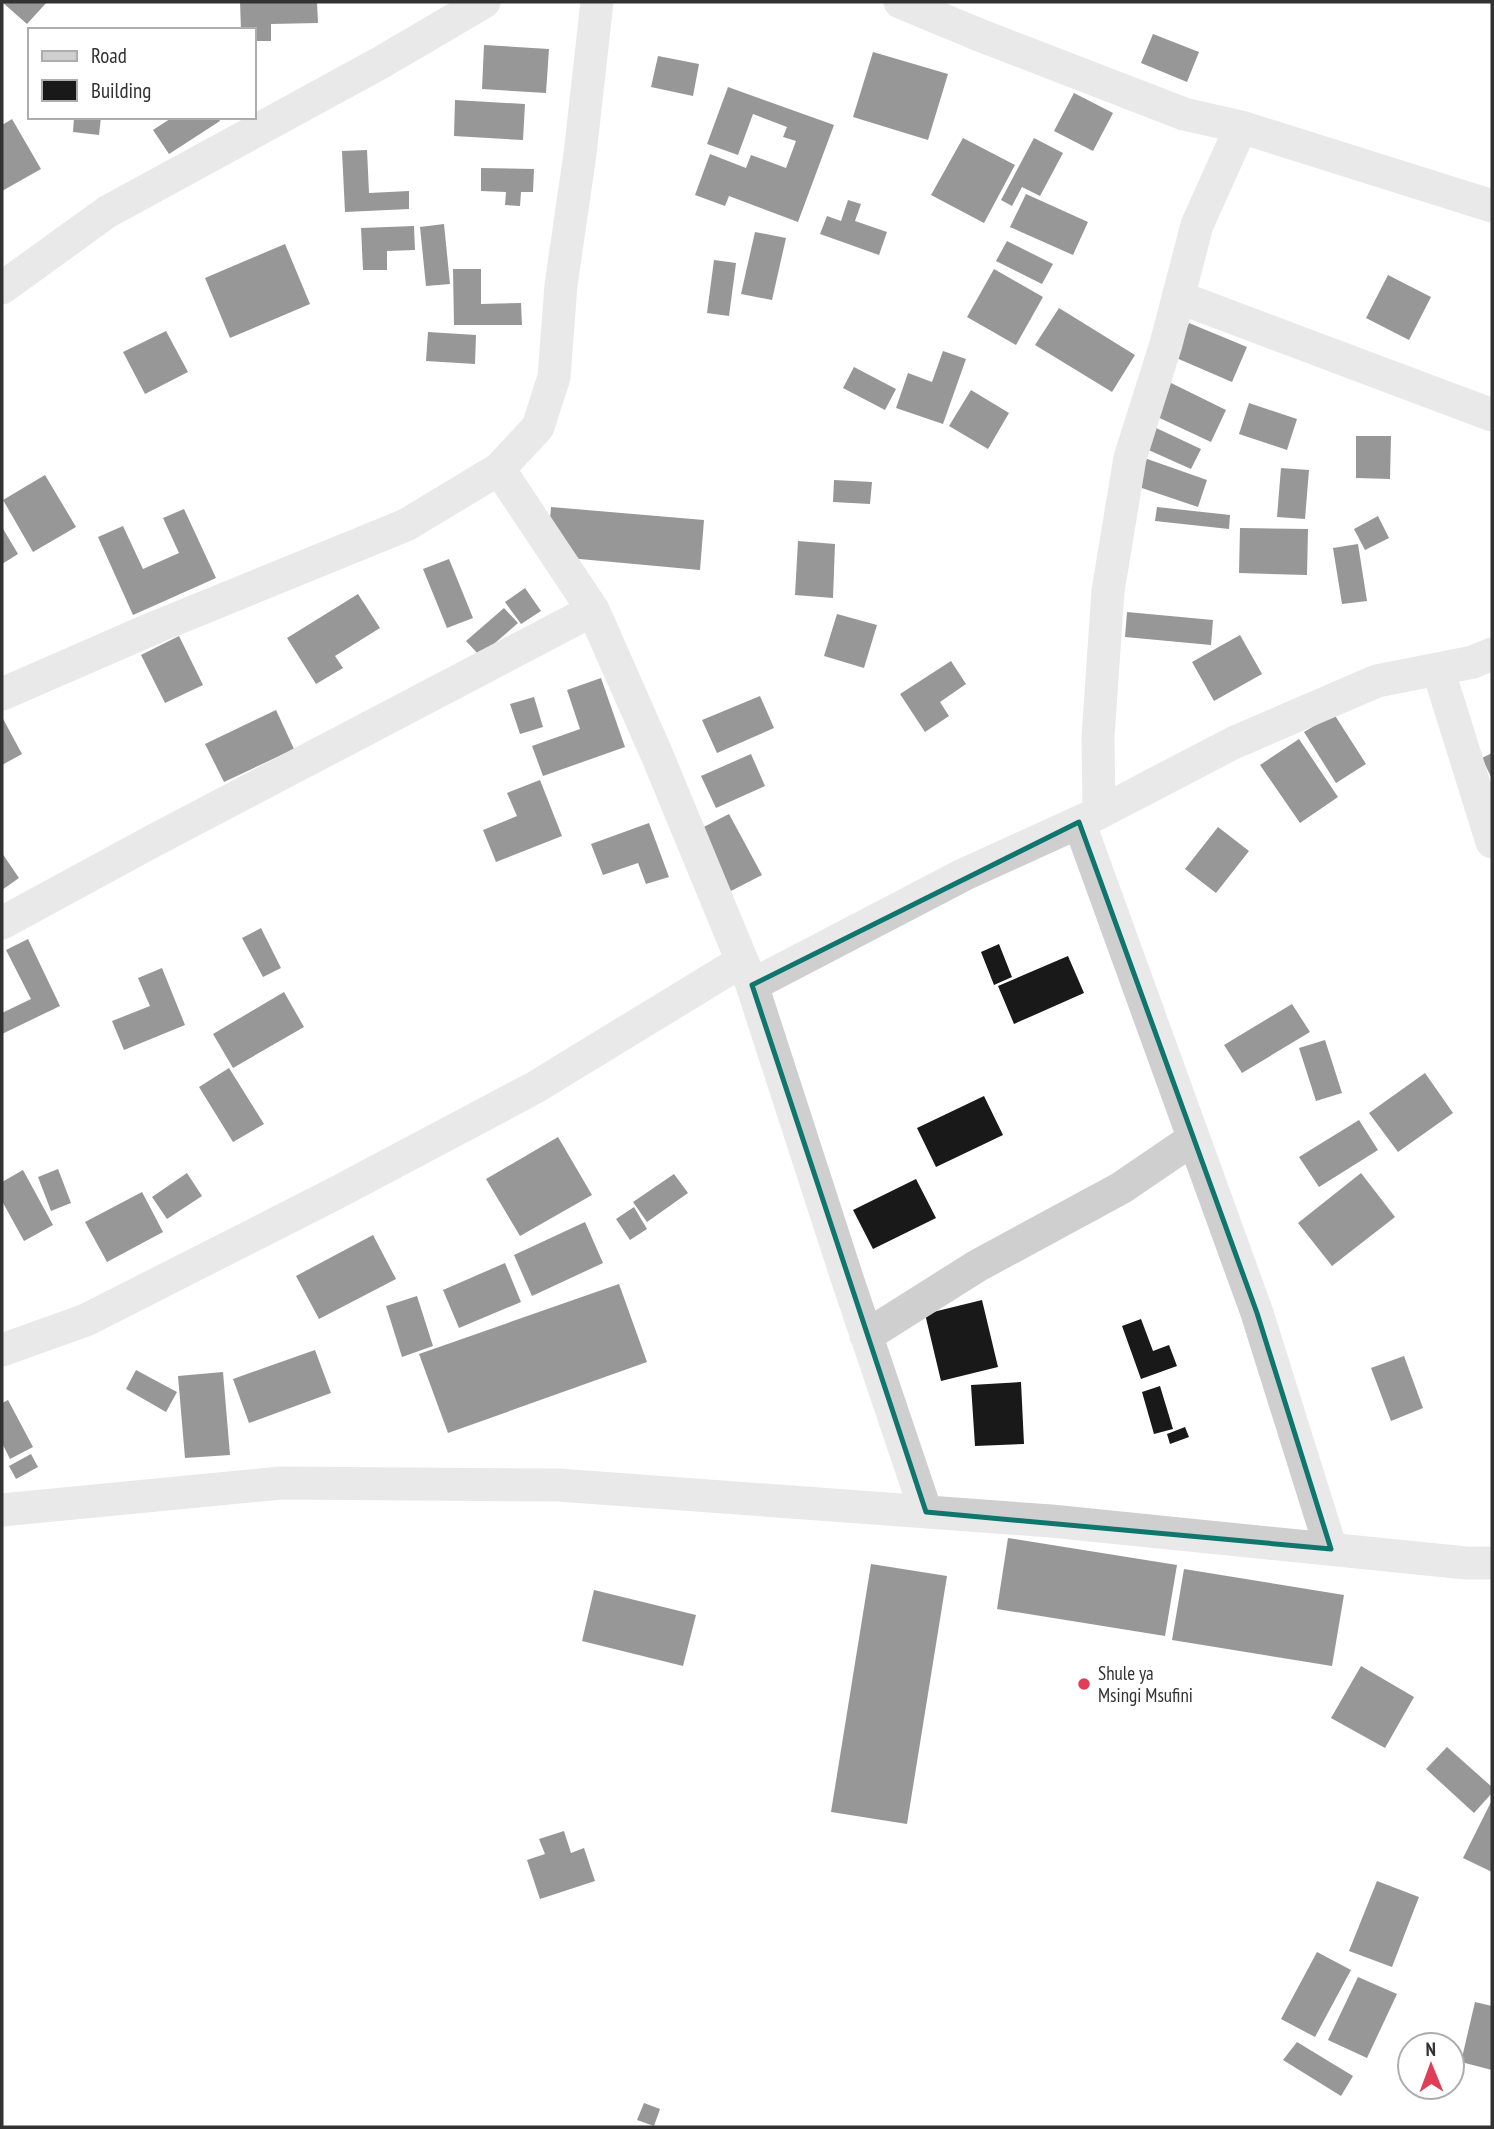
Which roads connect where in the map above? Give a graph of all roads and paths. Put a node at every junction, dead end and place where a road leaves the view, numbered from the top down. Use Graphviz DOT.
graph roads {
  1 [pos="484,2"];
  2 [pos="597,2"];
  3 [pos="900,2"];
  4 [pos="1241,127"];
  5 [pos="1492,206"];
  6 [pos="2,288"];
  7 [pos="1178,297"];
  8 [pos="1492,415"];
  9 [pos="499,469"];
  10 [pos="593,610"];
  11 [pos="1492,654"];
  12 [pos="1438,669"];
  13 [pos="2,694"];
  14 [pos="1089,818"];
  15 [pos="1492,842"];
  16 [pos="2,923"];
  17 [pos="747,973"];
  18 [pos="1192,1139"];
  19 [pos="866,1336"];
  20 [pos="2,1350"];
  21 [pos="2,1510"];
  22 [pos="926,1512"];
  23 [pos="1331,1549"];
  24 [pos="1492,1563"];
  1 -- 6 [label="street"];
  2 -- 9 [label="street"];
  3 -- 4 [label="street"];
  4 -- 5 [label="street"];
  4 -- 7 [label="street"];
  7 -- 8 [label="street"];
  7 -- 14 [label="street"];
  9 -- 10 [label="street"];
  9 -- 13 [label="street"];
  10 -- 16 [label="street"];
  10 -- 17 [label="street"];
  11 -- 12 [label="street"];
  12 -- 14 [label="street"];
  12 -- 15 [label="street"];
  14 -- 17 [label="street"];
  14 -- 18 [label="street"];
  17 -- 19 [label="street"];
  17 -- 20 [label="street"];
  18 -- 19 [label="street"];
  18 -- 23 [label="street"];
  19 -- 22 [label="street"];
  21 -- 22 [label="street"];
  22 -- 23 [label="street"];
  23 -- 24 [label="street"];
}
